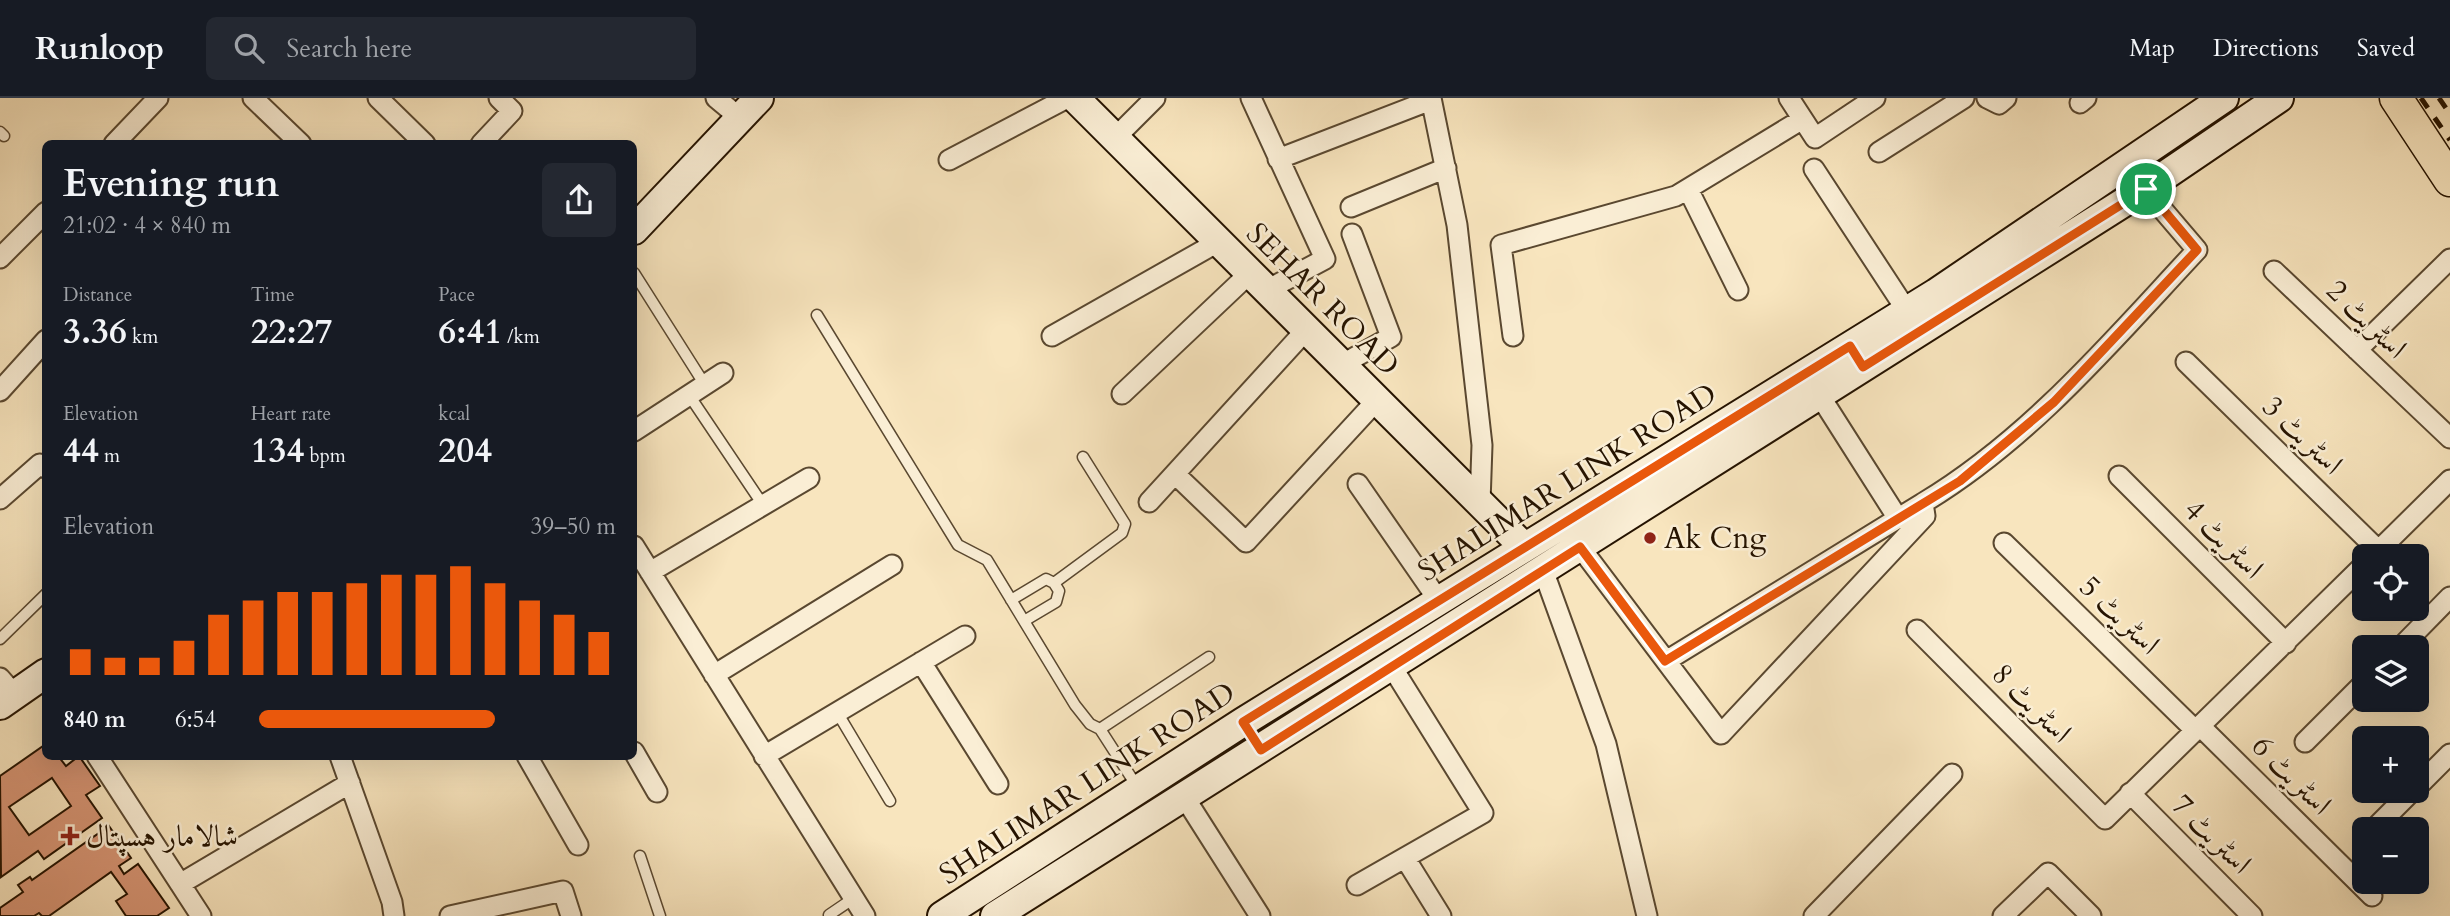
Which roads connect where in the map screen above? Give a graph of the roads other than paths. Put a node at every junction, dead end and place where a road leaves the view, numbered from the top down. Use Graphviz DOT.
graph roads {
  1 [pos="158,98"];
  2 [pos="253,98"];
  3 [pos="378,98"];
  4 [pos="499,98"];
  5 [pos="716,98"];
  6 [pos="1067,98"];
  7 [pos="1075,98"];
  8 [pos="1155,98"];
  9 [pos="1251,98"];
  10 [pos="1789,98"];
  11 [pos="1875,98"];
  12 [pos="1964,98"];
  13 [pos="1987,98"];
  14 [pos="2006,98"];
  15 [pos="2224,98"];
  16 [pos="2279,98"];
  17 [pos="2396,98"];
  18 [pos="1431,99"];
  19 [pos="1936,106"];
  20 [pos="749,108"];
  21 [pos="1801,120"];
  22 [pos="1115,138"];
  23 [pos="118,140"];
  24 [pos="297,140"];
  25 [pos="421,140"];
  26 [pos="485,140"];
  27 [pos="1879,152"];
  28 [pos="1279,159"];
  29 [pos="949,160"];
  30 [pos="1446,168"];
  31 [pos="1814,169"];
  32 [pos="2450,180"];
  33 [pos="1688,189"];
  34 [pos="2146,189"];
  35 [pos="1351,207"];
  36 [pos="42,216"];
  37 [pos="637,227"];
  38 [pos="1352,234"];
  39 [pos="1218,242"];
  40 [pos="0,258"];
  41 [pos="2450,259"];
  42 [pos="2274,271"];
  43 [pos="637,279"];
  44 [pos="1258,282"];
  45 [pos="1738,290"];
  46 [pos="1907,311"];
  47 [pos="817,315"];
  48 [pos="1307,330"];
  49 [pos="1052,336"];
  50 [pos="1513,336"];
  51 [pos="42,344"];
  52 [pos="2357,350"];
  53 [pos="1856,357"];
  54 [pos="2186,362"];
  55 [pos="1341,365"];
  56 [pos="723,373"];
  57 [pos="697,390"];
  58 [pos="0,391"];
  59 [pos="1122,394"];
  60 [pos="1820,396"];
  61 [pos="1377,400"];
  62 [pos="637,426"];
  63 [pos="2450,438"];
  64 [pos="1083,457"];
  65 [pos="42,465"];
  66 [pos="1175,474"];
  67 [pos="2119,476"];
  68 [pos="809,478"];
  69 [pos="2450,480"];
  70 [pos="1358,484"];
  71 [pos="0,499"];
  72 [pos="1149,502"];
  73 [pos="1480,503"];
  74 [pos="1923,503"];
  75 [pos="763,505"];
  76 [pos="1897,517"];
  77 [pos="2004,543"];
  78 [pos="2366,544"];
  79 [pos="2386,544"];
  80 [pos="1524,547"];
  81 [pos="1580,547"];
  82 [pos="640,562"];
  83 [pos="892,565"];
  84 [pos="1543,570"];
  85 [pos="2352,577"];
  86 [pos="1054,583"];
  87 [pos="2450,597"];
  88 [pos="42,598"];
  89 [pos="1011,600"];
  90 [pos="1439,601"];
  91 [pos="1024,621"];
  92 [pos="1917,630"];
  93 [pos="2413,635"];
  94 [pos="965,636"];
  95 [pos="0,639"];
  96 [pos="2286,643"];
  97 [pos="1209,657"];
  98 [pos="1665,661"];
  99 [pos="922,662"];
  100 [pos="1392,667"];
  101 [pos="42,675"];
  102 [pos="713,675"];
  103 [pos="5,693"];
  104 [pos="2352,695"];
  105 [pos="837,712"];
  106 [pos="1243,722"];
  107 [pos="2197,728"];
  108 [pos="1100,729"];
  109 [pos="2305,742"];
  110 [pos="1261,750"];
  111 [pos="2450,754"];
  112 [pos="764,756"];
  113 [pos="637,757"];
  114 [pos="341,760"];
  115 [pos="529,760"];
  116 [pos="101,761"];
  117 [pos="1952,775"];
  118 [pos="2429,775"];
  119 [pos="350,783"];
  120 [pos="998,784"];
  121 [pos="1138,788"];
  122 [pos="657,792"];
  123 [pos="2130,793"];
  124 [pos="1185,798"];
  125 [pos="890,801"];
  126 [pos="2401,803"];
  127 [pos="2386,817"];
  128 [pos="578,845"];
  129 [pos="640,856"];
  130 [pos="1405,858"];
  131 [pos="180,884"];
  132 [pos="1357,885"];
  133 [pos="2372,896"];
  134 [pos="854,898"];
  135 [pos="1004,914"];
  136 [pos="829,915"];
  137 [pos="201,916"];
  138 [pos="394,916"];
  139 [pos="450,916"];
  140 [pos="571,916"];
  141 [pos="660,916"];
  142 [pos="865,916"];
  143 [pos="942,916"];
  144 [pos="1260,916"];
  145 [pos="1441,916"];
  146 [pos="1647,916"];
  147 [pos="1814,916"];
  148 [pos="2003,916"];
  149 [pos="2091,916"];
  150 [pos="2252,916"];
  1 -- 23 [label="street"];
  2 -- 24 [label="street"];
  3 -- 25 [label="street"];
  4 -- 26 [label="street"];
  5 -- 20 [label="street"];
  6 -- 29 [label="street"];
  7 -- 22 [label="main road, SEHAR ROAD"];
  8 -- 22 [label="street"];
  9 -- 28 [label="street"];
  10 -- 21 [label="street"];
  11 -- 21 [label="street"];
  12 -- 19 [label="street"];
  13 -- 14 [label="street"];
  15 -- 46 [label="main road, SHALIMAR LINK ROAD"];
  16 -- 34 [label="main road, SHALIMAR LINK ROAD"];
  17 -- 32 [label="main road"];
  18 -- 28 [label="street"];
  18 -- 30 [label="street"];
  19 -- 27 [label="street"];
  20 -- 37 [label="main road"];
  21 -- 33 [label="street"];
  22 -- 39 [label="main road, SEHAR ROAD"];
  28 -- 44 [label="street"];
  30 -- 35 [label="street"];
  30 -- 73 [label="street"];
  31 -- 46 [label="street"];
  33 -- 45 [label="street"];
  33 -- 50 [label="street"];
  34 -- 53 [label="main road, SHALIMAR LINK ROAD"];
  34 -- 74 [label="street"];
  36 -- 40 [label="street"];
  38 -- 55 [label="street"];
  39 -- 44 [label="main road, SEHAR ROAD"];
  39 -- 49 [label="street"];
  41 -- 52 [label="street"];
  42 -- 52 [label="street, اسٹریٹ 2"];
  43 -- 57 [label="lane"];
  44 -- 48 [label="main road, SEHAR ROAD"];
  44 -- 59 [label="street"];
  46 -- 53 [label="main road, SHALIMAR LINK ROAD"];
  47 -- 89 [label="lane"];
  48 -- 55 [label="main road, SEHAR ROAD"];
  48 -- 66 [label="street"];
  51 -- 58 [label="street"];
  52 -- 63 [label="street, اسٹریٹ 2"];
  53 -- 60 [label="main road, SHALIMAR LINK ROAD"];
  53 -- 80 [label="main road, SHALIMAR LINK ROAD"];
  54 -- 78 [label="street, اسٹریٹ 3"];
  55 -- 61 [label="main road, SEHAR ROAD"];
  56 -- 57 [label="street"];
  57 -- 62 [label="street"];
  57 -- 75 [label="lane"];
  60 -- 76 [label="street"];
  60 -- 81 [label="main road, SHALIMAR LINK ROAD"];
  61 -- 66 [label="street"];
  61 -- 73 [label="main road, SEHAR ROAD"];
  64 -- 86 [label="lane"];
  65 -- 71 [label="street"];
  66 -- 72 [label="street"];
  67 -- 96 [label="street, اسٹریٹ 4"];
  68 -- 75 [label="street"];
  69 -- 79 [label="street"];
  70 -- 90 [label="street"];
  73 -- 80 [label="main road, SEHAR ROAD"];
  74 -- 76 [label="street"];
  74 -- 98 [label="street"];
  75 -- 82 [label="street"];
  76 -- 98 [label="street"];
  77 -- 107 [label="street, اسٹریٹ 5"];
  80 -- 90 [label="main road, SHALIMAR LINK ROAD"];
  81 -- 84 [label="main road, SHALIMAR LINK ROAD"];
  81 -- 98 [label="street"];
  82 -- 102 [label="street"];
  83 -- 102 [label="street"];
  84 -- 100 [label="main road, SHALIMAR LINK ROAD"];
  84 -- 146 [label="street"];
  85 -- 96 [label="street"];
  86 -- 89 [label="lane"];
  86 -- 91 [label="lane"];
  87 -- 93 [label="street"];
  88 -- 95 [label="lane"];
  89 -- 91 [label="lane"];
  90 -- 106 [label="main road, SHALIMAR LINK ROAD"];
  91 -- 108 [label="lane"];
  92 -- 123 [label="street, اسٹریٹ 8"];
  94 -- 99 [label="street"];
  96 -- 107 [label="street"];
  97 -- 108 [label="lane"];
  99 -- 105 [label="street"];
  99 -- 120 [label="street"];
  100 -- 110 [label="main road, SHALIMAR LINK ROAD"];
  100 -- 130 [label="street"];
  101 -- 103 [label="main road"];
  102 -- 112 [label="street"];
  104 -- 109 [label="street"];
  105 -- 112 [label="street"];
  105 -- 125 [label="lane"];
  106 -- 110 [label="main road"];
  106 -- 121 [label="main road, SHALIMAR LINK ROAD"];
  107 -- 123 [label="street"];
  107 -- 133 [label="street, اسٹریٹ 6"];
  108 -- 121 [label="lane"];
  110 -- 124 [label="main road, SHALIMAR LINK ROAD"];
  111 -- 118 [label="street"];
  112 -- 134 [label="street"];
  113 -- 122 [label="street"];
  114 -- 119 [label="street"];
  115 -- 128 [label="street"];
  116 -- 131 [label="street"];
  117 -- 147 [label="street"];
  119 -- 131 [label="street"];
  119 -- 138 [label="street"];
  121 -- 143 [label="main road, SHALIMAR LINK ROAD"];
  123 -- 150 [label="street, اسٹریٹ 7"];
  124 -- 135 [label="main road, SHALIMAR LINK ROAD"];
  124 -- 144 [label="street"];
  126 -- 127 [label="street"];
  129 -- 141 [label="lane"];
  130 -- 132 [label="street"];
  130 -- 145 [label="street"];
  131 -- 137 [label="street"];
  134 -- 136 [label="lane"];
  134 -- 142 [label="street"];
  139 -- 140 [label="street"];
  148 -- 149 [label="street"];
}
